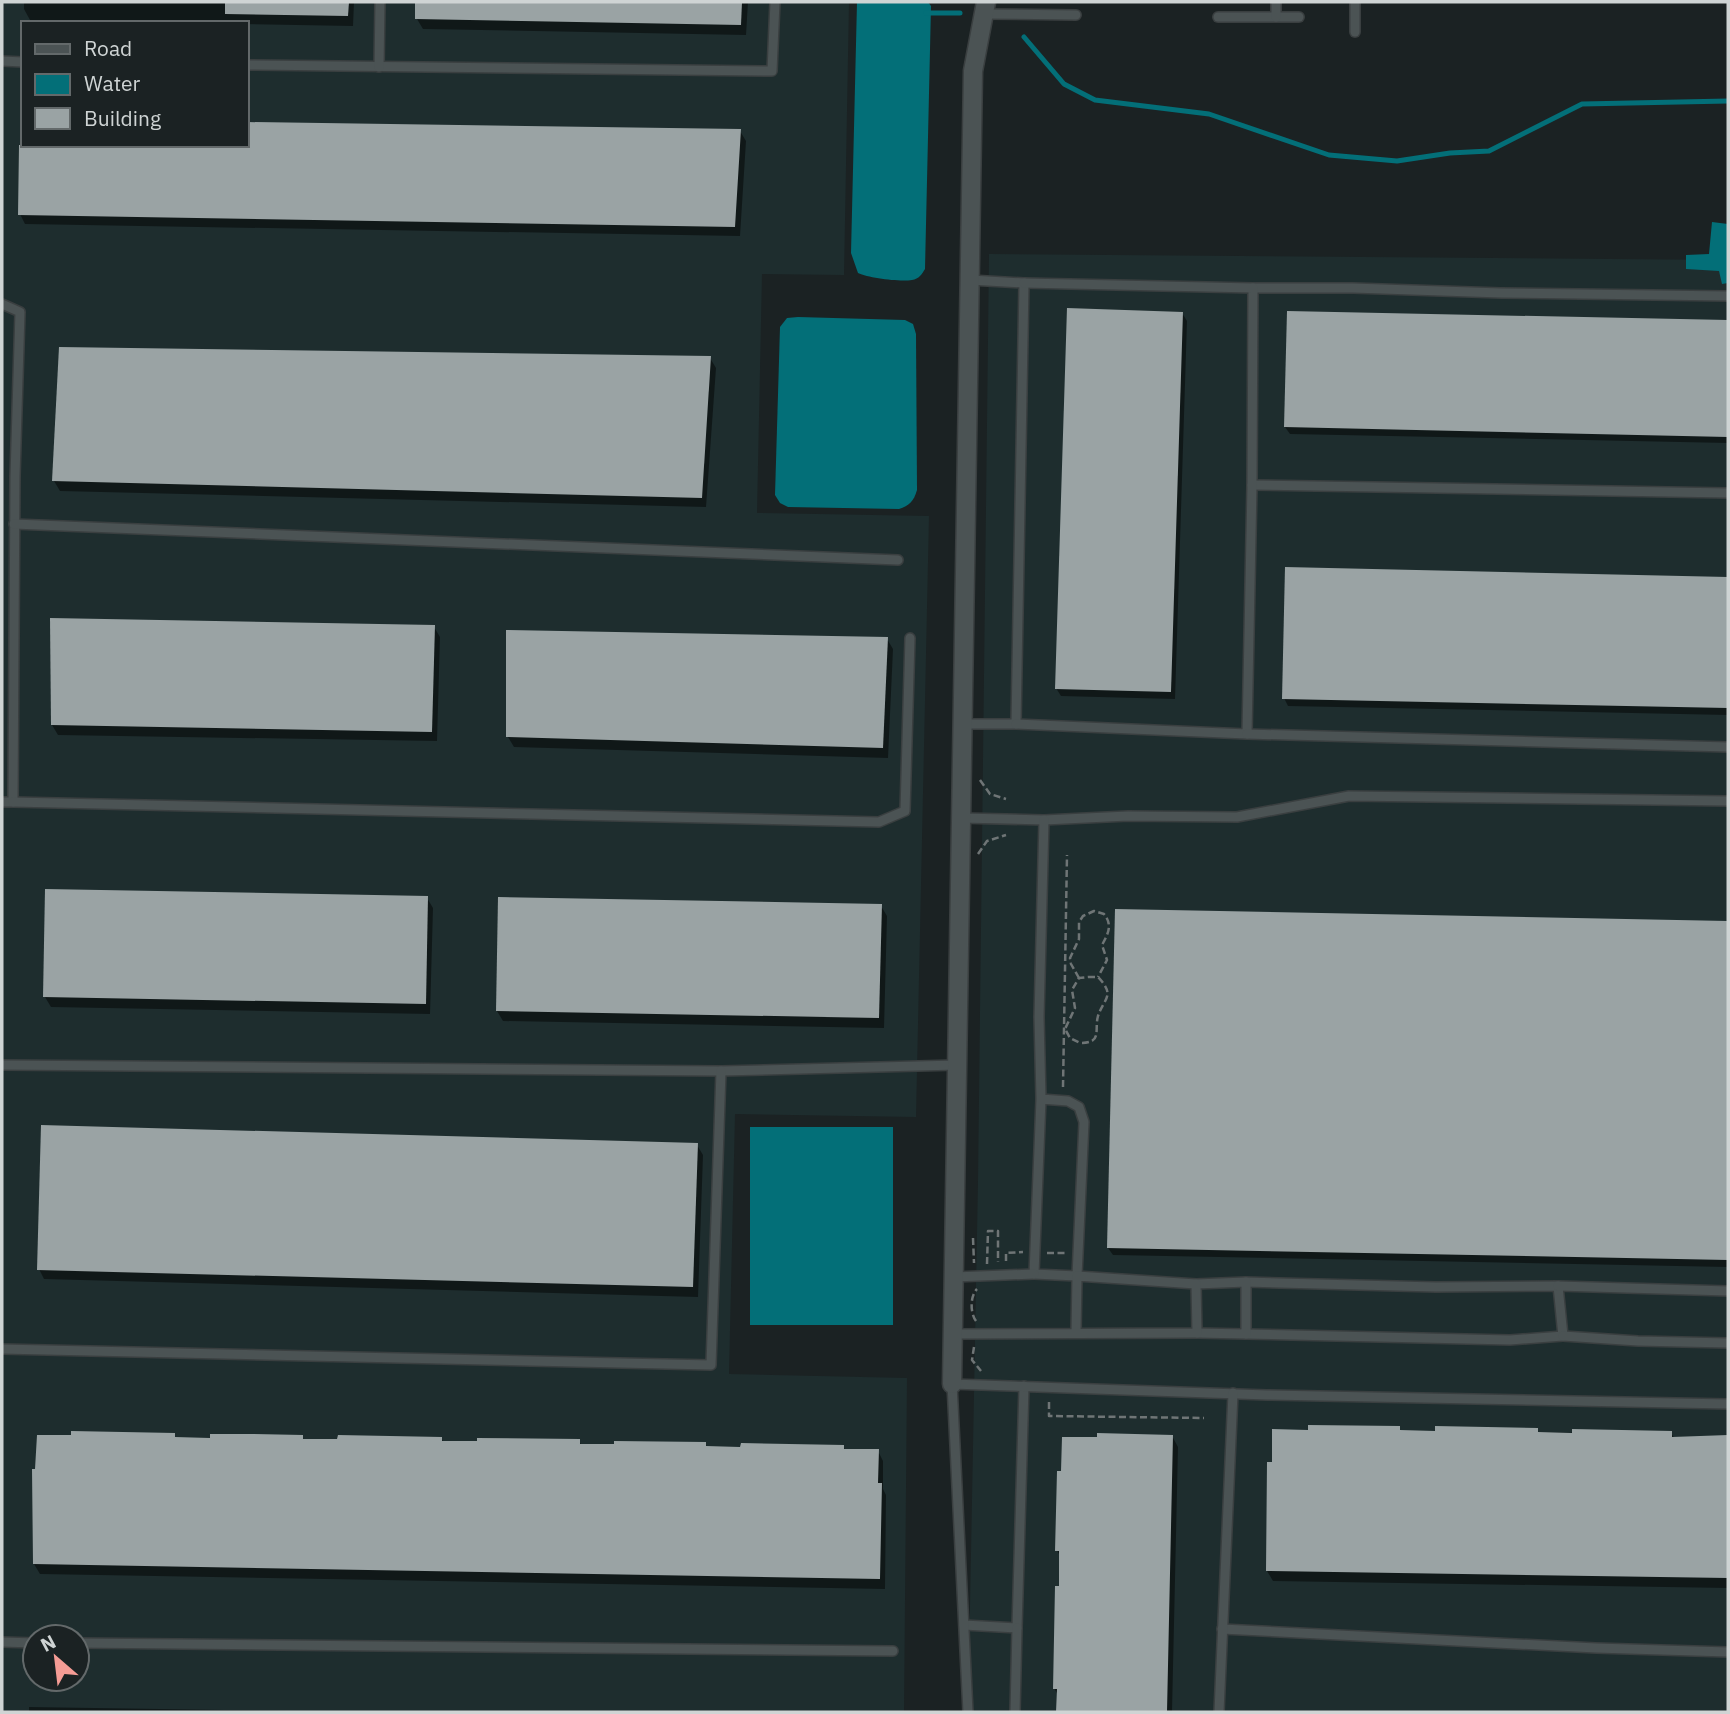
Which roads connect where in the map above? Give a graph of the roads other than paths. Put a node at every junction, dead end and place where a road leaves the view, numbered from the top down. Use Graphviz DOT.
graph roads {
  1 [pos="380,2"];
  2 [pos="775,2"];
  3 [pos="1276,2"];
  4 [pos="1355,2"];
  5 [pos="985,8"];
  6 [pos="1076,15"];
  7 [pos="1218,17"];
  8 [pos="1276,17"];
  9 [pos="1300,17"];
  10 [pos="1355,32"];
  11 [pos="2,61"];
  12 [pos="21,62"];
  13 [pos="248,65"];
  14 [pos="379,67"];
  15 [pos="970,280"];
  16 [pos="1024,283"];
  17 [pos="1253,288"];
  18 [pos="1728,296"];
  19 [pos="2,303"];
  20 [pos="1252,485"];
  21 [pos="1728,493"];
  22 [pos="14,524"];
  23 [pos="898,559"];
  24 [pos="910,638"];
  25 [pos="962,724"];
  26 [pos="1016,724"];
  27 [pos="1247,734"];
  28 [pos="1728,747"];
  29 [pos="1728,801"];
  30 [pos="2,802"];
  31 [pos="13,802"];
  32 [pos="961,818"];
  33 [pos="1044,820"];
  34 [pos="2,1065"];
  35 [pos="957,1065"];
  36 [pos="720,1072"];
  37 [pos="1041,1098"];
  38 [pos="1034,1274"];
  39 [pos="1077,1276"];
  40 [pos="954,1277"];
  41 [pos="1246,1282"];
  42 [pos="1196,1284"];
  43 [pos="1558,1286"];
  44 [pos="1728,1291"];
  45 [pos="1197,1333"];
  46 [pos="953,1334"];
  47 [pos="1076,1334"];
  48 [pos="1246,1334"];
  49 [pos="1563,1336"];
  50 [pos="1728,1343"];
  51 [pos="2,1349"];
  52 [pos="952,1384"];
  53 [pos="1024,1386"];
  54 [pos="1233,1393"];
  55 [pos="1728,1404"];
  56 [pos="964,1625"];
  57 [pos="1017,1628"];
  58 [pos="1222,1629"];
  59 [pos="2,1642"];
  60 [pos="21,1643"];
  61 [pos="91,1643"];
  62 [pos="893,1651"];
  63 [pos="1728,1652"];
  64 [pos="968,1712"];
  65 [pos="1016,1712"];
  66 [pos="1219,1712"];
  1 -- 14 [label="lane"];
  2 -- 14 [label="lane"];
  3 -- 8 [label="lane"];
  4 -- 10 [label="lane"];
  5 -- 6 [label="lane"];
  5 -- 15 [label="street"];
  7 -- 8 [label="lane"];
  8 -- 9 [label="lane"];
  11 -- 12 [label="lane"];
  13 -- 14 [label="lane"];
  15 -- 16 [label="lane"];
  15 -- 25 [label="street"];
  16 -- 17 [label="lane"];
  16 -- 26 [label="lane"];
  17 -- 18 [label="lane"];
  17 -- 20 [label="lane"];
  19 -- 22 [label="lane"];
  20 -- 21 [label="lane"];
  20 -- 27 [label="lane"];
  22 -- 23 [label="lane"];
  22 -- 31 [label="lane"];
  24 -- 31 [label="lane"];
  25 -- 26 [label="lane"];
  25 -- 32 [label="street"];
  26 -- 27 [label="lane"];
  27 -- 28 [label="lane"];
  29 -- 33 [label="lane"];
  30 -- 31 [label="lane"];
  32 -- 33 [label="lane"];
  32 -- 35 [label="street"];
  33 -- 37 [label="lane"];
  34 -- 36 [label="lane"];
  35 -- 36 [label="lane"];
  35 -- 40 [label="street"];
  36 -- 51 [label="lane"];
  37 -- 38 [label="lane"];
  37 -- 39 [label="lane"];
  38 -- 39 [label="lane"];
  38 -- 40 [label="lane"];
  39 -- 42 [label="lane"];
  39 -- 47 [label="lane"];
  40 -- 46 [label="street"];
  41 -- 42 [label="lane"];
  41 -- 43 [label="lane"];
  41 -- 48 [label="lane"];
  42 -- 45 [label="lane"];
  43 -- 44 [label="lane"];
  43 -- 49 [label="lane"];
  45 -- 47 [label="lane"];
  45 -- 48 [label="lane"];
  46 -- 47 [label="lane"];
  46 -- 52 [label="street"];
  48 -- 49 [label="lane"];
  49 -- 50 [label="lane"];
  52 -- 53 [label="lane"];
  52 -- 56 [label="lane"];
  53 -- 54 [label="lane"];
  53 -- 57 [label="lane"];
  54 -- 55 [label="lane"];
  54 -- 58 [label="lane"];
  56 -- 57 [label="lane"];
  56 -- 64 [label="lane"];
  57 -- 65 [label="lane"];
  58 -- 63 [label="lane"];
  58 -- 66 [label="lane"];
  59 -- 60 [label="lane"];
  61 -- 62 [label="lane"];
}
